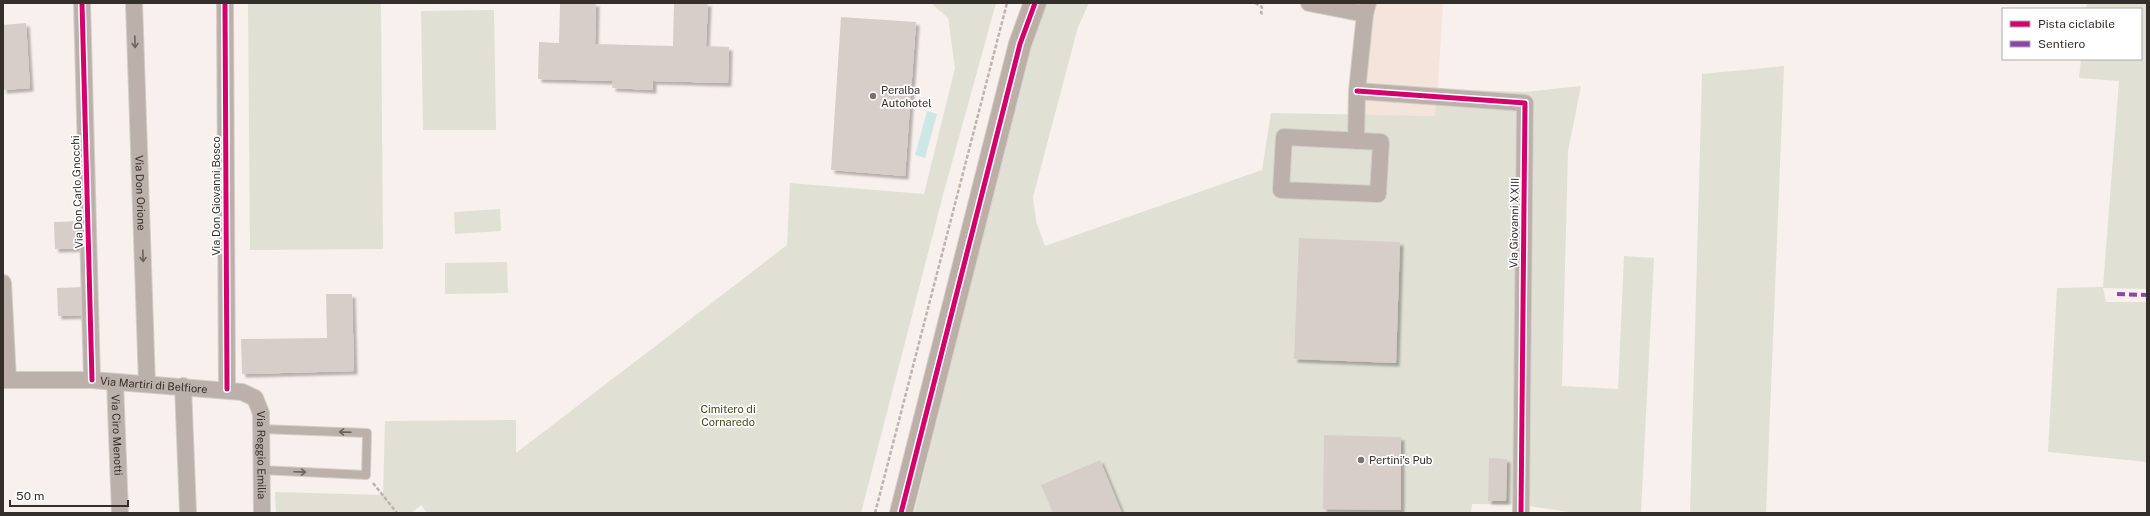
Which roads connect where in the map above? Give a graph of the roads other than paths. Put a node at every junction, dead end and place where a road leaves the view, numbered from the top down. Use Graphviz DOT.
graph roads {
  1 [pos="82,3"];
  2 [pos="134,3"];
  3 [pos="225,3"];
  4 [pos="1025,3"];
  5 [pos="1035,3"];
  6 [pos="1309,3"];
  7 [pos="1367,8"];
  8 [pos="1020,44"];
  9 [pos="1357,91"];
  10 [pos="1356,141"];
  11 [pos="3,283"];
  12 [pos="6,380"];
  13 [pos="92,380"];
  14 [pos="115,382"];
  15 [pos="147,384"];
  16 [pos="183,386"];
  17 [pos="227,389"];
  18 [pos="255,398"];
  19 [pos="261,429"];
  20 [pos="261,470"];
  21 [pos="120,513"];
  22 [pos="188,513"];
  23 [pos="262,513"];
  24 [pos="901,513"];
  25 [pos="1521,513"];
  1 -- 13 [label="street, Via Don Carlo Gnocchi"];
  2 -- 15 [label="street, Via Don Orione, one-way"];
  3 -- 17 [label="street, Via Don Giovanni Bosco"];
  4 -- 8 [label="street"];
  5 -- 8 [label="street"];
  6 -- 7 [label="street"];
  7 -- 9 [label="street"];
  8 -- 24 [label="street"];
  9 -- 10 [label="street"];
  9 -- 25 [label="street, Via Giovanni XXIII"];
  10 -- 10 [label="street"];
  11 -- 12 [label="street"];
  12 -- 13 [label="street, Via Martiri di Belfiore"];
  13 -- 14 [label="street, Via Martiri di Belfiore"];
  14 -- 15 [label="street, Via Martiri di Belfiore"];
  14 -- 21 [label="street, Via Ciro Menotti"];
  15 -- 16 [label="street, Via Martiri di Belfiore"];
  16 -- 17 [label="street, Via Martiri di Belfiore"];
  16 -- 22 [label="street"];
  17 -- 18 [label="street, Via Martiri di Belfiore"];
  18 -- 19 [label="street, Via Reggio Emilia"];
  19 -- 20 [label="street, Via Reggio Emilia"];
  20 -- 19 [label="lane, one-way"];
  20 -- 23 [label="street, Via Reggio Emilia"];
}
